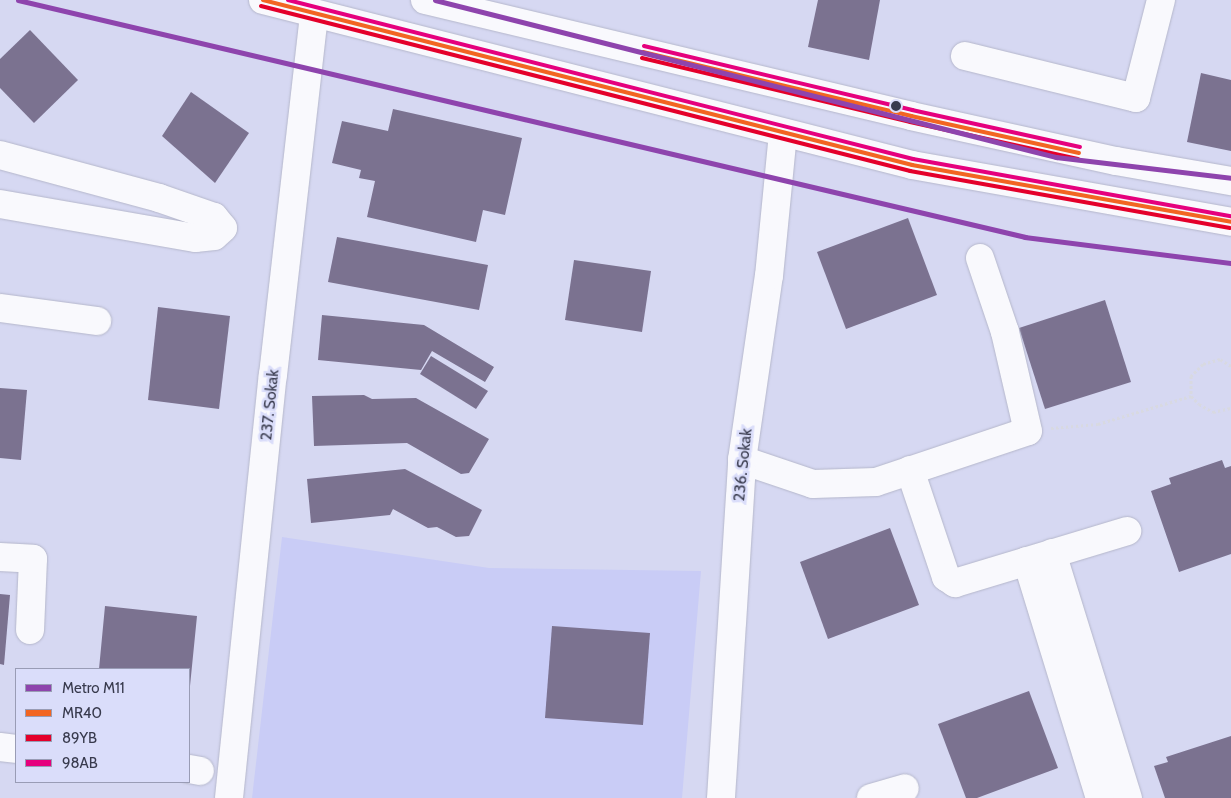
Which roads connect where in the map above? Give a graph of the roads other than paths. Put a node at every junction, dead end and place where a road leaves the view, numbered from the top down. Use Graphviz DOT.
graph roads {
  1 [pos="263,0"];
  2 [pos="425,0"];
  3 [pos="1161,0"];
  4 [pos="314,13"];
  5 [pos="965,56"];
  6 [pos="783,133"];
  7 [pos="0,155"];
  8 [pos="1231,181"];
  9 [pos="0,204"];
  10 [pos="1231,222"];
  11 [pos="980,258"];
  12 [pos="0,308"];
  13 [pos="97,321"];
  14 [pos="742,460"];
  15 [pos="910,470"];
  16 [pos="1127,531"];
  17 [pos="0,556"];
  18 [pos="1040,557"];
  19 [pos="30,630"];
  20 [pos="0,747"];
  21 [pos="15,749"];
  22 [pos="905,788"];
  23 [pos="729,793"];
  24 [pos="229,798"];
  25 [pos="870,798"];
  26 [pos="1100,798"];
  27 [pos="1128,798"];
  1 -- 4 [label="street"];
  2 -- 8 [label="street"];
  3 -- 5 [label="street"];
  4 -- 6 [label="street"];
  4 -- 24 [label="street, 237. Sokak"];
  6 -- 10 [label="street"];
  6 -- 14 [label="street, 236. Sokak"];
  7 -- 9 [label="street"];
  11 -- 15 [label="street"];
  12 -- 13 [label="street"];
  14 -- 15 [label="street"];
  14 -- 23 [label="street, 236. Sokak"];
  15 -- 18 [label="street"];
  16 -- 18 [label="street"];
  17 -- 19 [label="street"];
  18 -- 26 [label="street"];
  18 -- 27 [label="street"];
  20 -- 21 [label="street"];
  22 -- 25 [label="street"];
}
